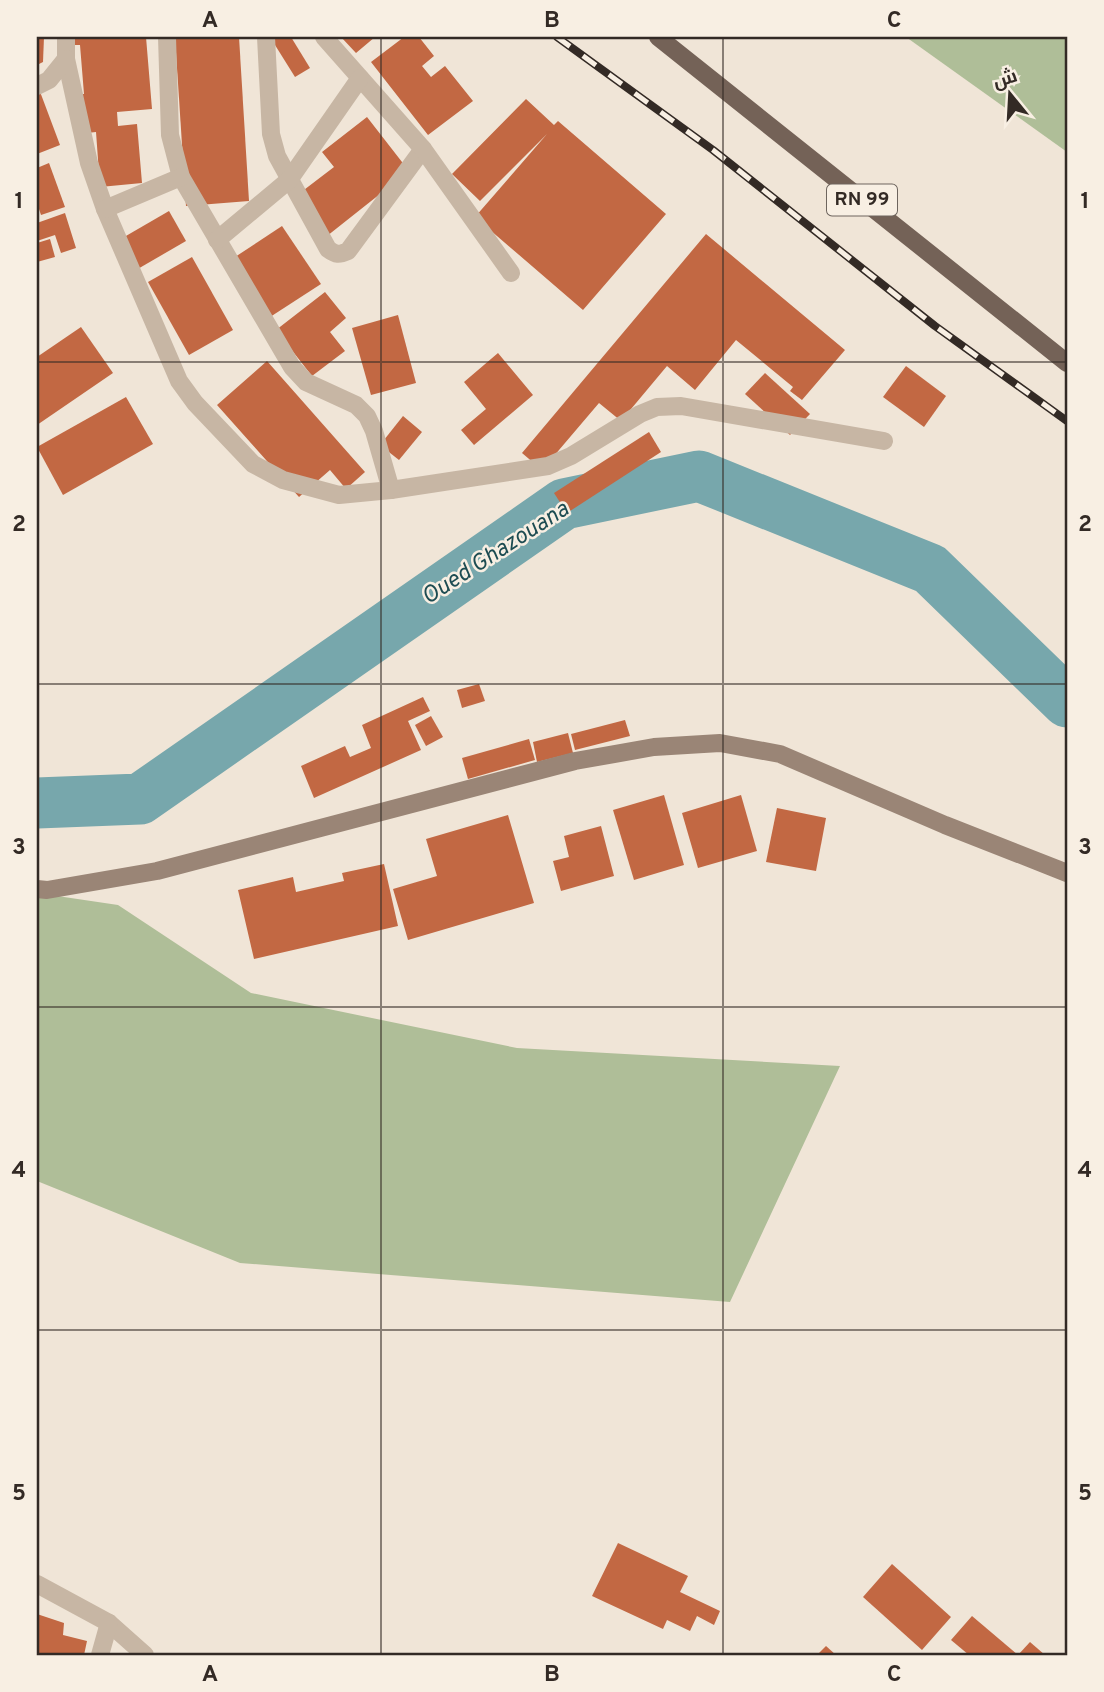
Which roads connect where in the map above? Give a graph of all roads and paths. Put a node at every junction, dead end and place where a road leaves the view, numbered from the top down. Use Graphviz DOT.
graph roads {
  1 [pos="66,37"];
  2 [pos="166,37"];
  3 [pos="266,37"];
  4 [pos="324,37"];
  5 [pos="658,37"];
  6 [pos="66,59"];
  7 [pos="360,78"];
  8 [pos="37,86"];
  9 [pos="423,149"];
  10 [pos="181,177"];
  11 [pos="289,180"];
  12 [pos="105,209"];
  13 [pos="216,240"];
  14 [pos="512,273"];
  15 [pos="1067,363"];
  16 [pos="884,441"];
  17 [pos="391,490"];
  18 [pos="1067,873"];
  19 [pos="37,889"];
  20 [pos="37,1584"];
  21 [pos="109,1623"];
  22 [pos="100,1655"];
  23 [pos="145,1655"];
  1 -- 6 [label="street"];
  2 -- 10 [label="street"];
  3 -- 11 [label="street"];
  4 -- 7 [label="street"];
  5 -- 15 [label="main road, RN 99"];
  6 -- 8 [label="street"];
  6 -- 12 [label="street"];
  7 -- 9 [label="street"];
  7 -- 11 [label="street"];
  9 -- 11 [label="street"];
  9 -- 14 [label="street"];
  10 -- 12 [label="street"];
  10 -- 13 [label="street"];
  11 -- 13 [label="street"];
  12 -- 17 [label="street"];
  13 -- 17 [label="street"];
  16 -- 17 [label="street"];
  18 -- 19 [label="main road"];
  20 -- 21 [label="street"];
  21 -- 22 [label="street"];
  21 -- 23 [label="street"];
}
